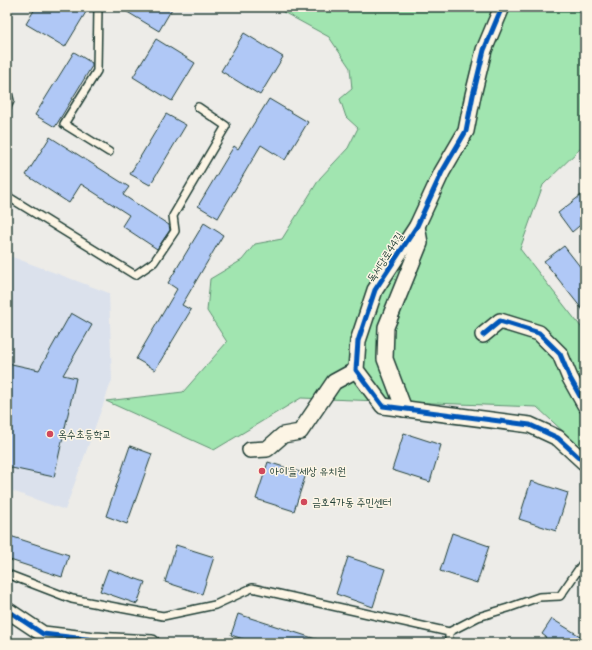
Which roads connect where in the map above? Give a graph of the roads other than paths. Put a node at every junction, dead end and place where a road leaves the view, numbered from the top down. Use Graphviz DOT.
graph roads {
  1 [pos="98,7"];
  2 [pos="502,7"];
  3 [pos="7,89"];
  4 [pos="7,107"];
  5 [pos="198,107"];
  6 [pos="109,152"];
  7 [pos="7,196"];
  8 [pos="417,226"];
  9 [pos="483,335"];
  10 [pos="356,370"];
  11 [pos="585,405"];
  12 [pos="404,409"];
  13 [pos="250,450"];
  14 [pos="585,463"];
  15 [pos="585,560"];
  16 [pos="7,574"];
  17 [pos="7,610"];
  18 [pos="449,632"];
  19 [pos="152,643"];
  20 [pos="449,643"];
  1 -- 6 [label="lane"];
  2 -- 8 [label="street, 독서당로44길"];
  3 -- 4 [label="lane"];
  5 -- 7 [label="lane"];
  8 -- 10 [label="street, 독서당로44길"];
  8 -- 12 [label="street, 독서당로44길"];
  9 -- 11 [label="street"];
  10 -- 12 [label="street"];
  10 -- 13 [label="street"];
  12 -- 14 [label="street"];
  15 -- 18 [label="lane"];
  16 -- 18 [label="lane"];
  17 -- 19 [label="street"];
  18 -- 20 [label="lane"];
}
